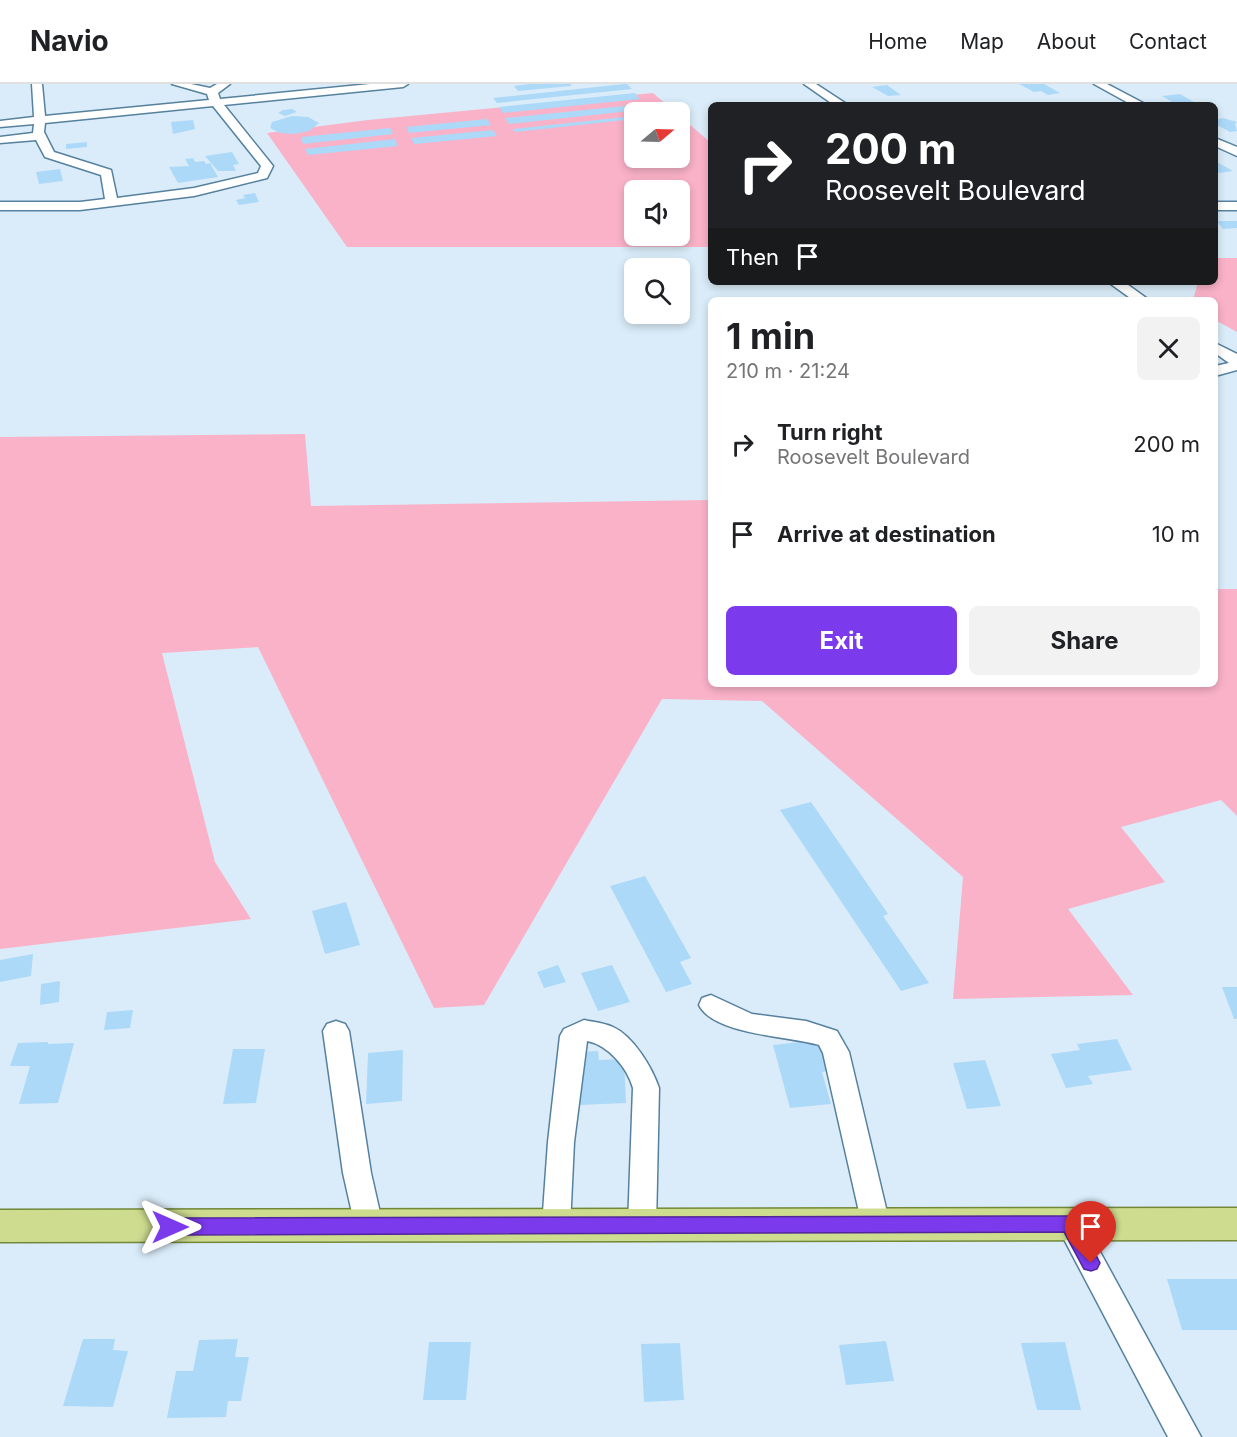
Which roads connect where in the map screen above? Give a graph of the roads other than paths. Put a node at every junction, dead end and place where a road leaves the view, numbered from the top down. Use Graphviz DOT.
graph roads {
  1 [pos="37,84"];
  2 [pos="177,84"];
  3 [pos="225,84"];
  4 [pos="403,84"];
  5 [pos="809,84"];
  6 [pos="1099,84"];
  7 [pos="214,97"];
  8 [pos="837,102"];
  9 [pos="1135,102"];
  10 [pos="19,109"];
  11 [pos="40,119"];
  12 [pos="18,122"];
  13 [pos="0,124"];
  14 [pos="39,136"];
  15 [pos="0,140"];
  16 [pos="1218,142"];
  17 [pos="1234,149"];
  18 [pos="112,202"];
  19 [pos="0,206"];
  20 [pos="1218,206"];
  21 [pos="1237,206"];
  22 [pos="1120,285"];
  23 [pos="1138,297"];
  24 [pos="1218,349"];
  25 [pos="1237,363"];
  26 [pos="1218,370"];
  27 [pos="711,1005"];
  28 [pos="336,1031"];
  29 [pos="1070,1224"];
  30 [pos="1237,1224"];
  31 [pos="876,1225"];
  32 [pos="0,1226"];
  33 [pos="369,1226"];
  34 [pos="556,1226"];
  35 [pos="642,1226"];
  36 [pos="1185,1437"];
  1 -- 11 [label="street"];
  2 -- 7 [label="street"];
  3 -- 7 [label="street"];
  4 -- 7 [label="street"];
  5 -- 8 [label="street"];
  6 -- 9 [label="street"];
  7 -- 11 [label="street"];
  7 -- 18 [label="street"];
  10 -- 12 [label="street"];
  11 -- 12 [label="street"];
  11 -- 14 [label="street"];
  12 -- 13 [label="street"];
  14 -- 15 [label="street"];
  14 -- 18 [label="street"];
  16 -- 17 [label="street"];
  18 -- 19 [label="street"];
  20 -- 21 [label="street"];
  22 -- 23 [label="street"];
  24 -- 25 [label="street"];
  25 -- 26 [label="street"];
  27 -- 31 [label="street"];
  28 -- 33 [label="street"];
  29 -- 30 [label="main road"];
  29 -- 31 [label="main road"];
  29 -- 36 [label="street"];
  31 -- 35 [label="main road"];
  32 -- 33 [label="main road"];
  33 -- 34 [label="main road"];
  34 -- 35 [label="main road"];
  34 -- 35 [label="street"];
}
